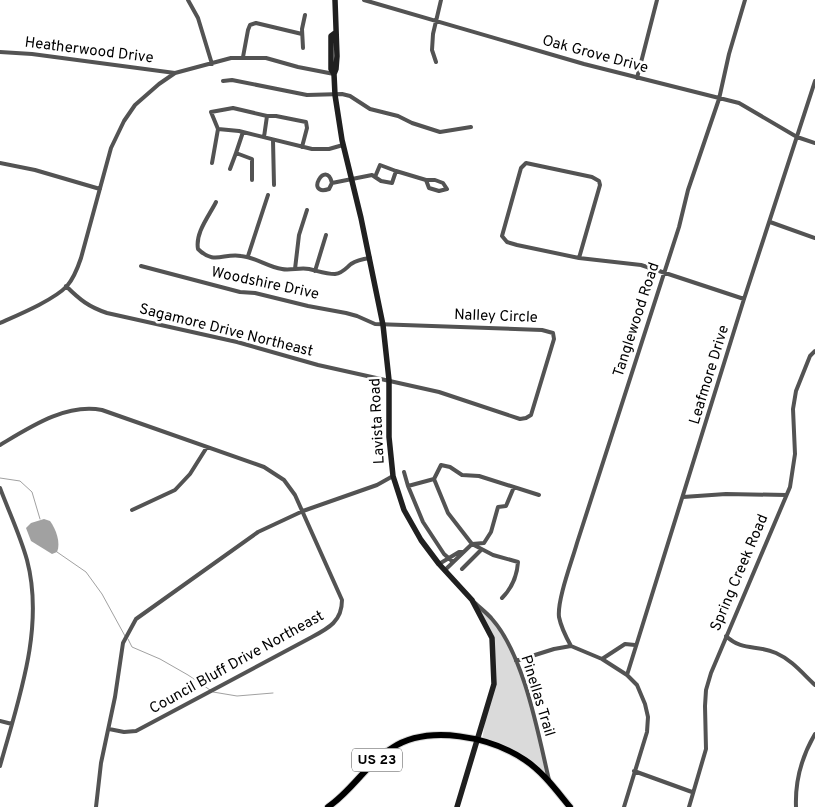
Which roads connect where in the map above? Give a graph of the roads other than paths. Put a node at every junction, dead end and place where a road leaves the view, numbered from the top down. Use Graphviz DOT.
graph roads {
  1 [pos="188,0"];
  2 [pos="335,0"];
  3 [pos="341,0"];
  4 [pos="364,0"];
  5 [pos="441,0"];
  6 [pos="658,0"];
  7 [pos="745,0"];
  8 [pos="335,10"];
  9 [pos="304,15"];
  10 [pos="436,21"];
  11 [pos="302,34"];
  12 [pos="303,48"];
  13 [pos="0,52"];
  14 [pos="243,57"];
  15 [pos="436,62"];
  16 [pos="212,64"];
  17 [pos="176,73"];
  18 [pos="334,74"];
  19 [pos="636,78"];
  20 [pos="223,81"];
  21 [pos="815,81"];
  22 [pos="335,95"];
  23 [pos="719,99"];
  24 [pos="267,116"];
  25 [pos="471,127"];
  26 [pos="218,129"];
  27 [pos="243,132"];
  28 [pos="264,137"];
  29 [pos="797,137"];
  30 [pos="274,140"];
  31 [pos="815,143"];
  32 [pos="343,145"];
  33 [pos="302,147"];
  34 [pos="236,154"];
  35 [pos="0,163"];
  36 [pos="212,163"];
  37 [pos="230,169"];
  38 [pos="396,171"];
  39 [pos="375,177"];
  40 [pos="351,179"];
  41 [pos="252,180"];
  42 [pos="426,180"];
  43 [pos="332,183"];
  44 [pos="274,185"];
  45 [pos="100,189"];
  46 [pos="268,196"];
  47 [pos="216,202"];
  48 [pos="307,210"];
  49 [pos="770,222"];
  50 [pos="326,235"];
  51 [pos="815,238"];
  52 [pos="248,256"];
  53 [pos="370,258"];
  54 [pos="579,258"];
  55 [pos="141,266"];
  56 [pos="295,269"];
  57 [pos="315,272"];
  58 [pos="664,274"];
  59 [pos="66,286"];
  60 [pos="744,299"];
  61 [pos="0,324"];
  62 [pos="383,325"];
  63 [pos="815,351"];
  64 [pos="389,380"];
  65 [pos="0,445"];
  66 [pos="206,447"];
  67 [pos="404,472"];
  68 [pos="393,476"];
  69 [pos="434,479"];
  70 [pos="408,486"];
  71 [pos="514,487"];
  72 [pos="0,488"];
  73 [pos="538,495"];
  74 [pos="786,495"];
  75 [pos="683,498"];
  76 [pos="132,510"];
  77 [pos="303,511"];
  78 [pos="472,544"];
  79 [pos="482,550"];
  80 [pos="463,552"];
  81 [pos="449,557"];
  82 [pos="453,562"];
  83 [pos="439,564"];
  84 [pos="462,569"];
  85 [pos="445,570"];
  86 [pos="502,598"];
  87 [pos="472,600"];
  88 [pos="726,636"];
  89 [pos="635,645"];
  90 [pos="571,646"];
  91 [pos="602,659"];
  92 [pos="516,662"];
  93 [pos="627,675"];
  94 [pos="815,685"];
  95 [pos="0,720"];
  96 [pos="12,724"];
  97 [pos="108,728"];
  98 [pos="815,734"];
  99 [pos="477,741"];
  100 [pos="0,766"];
  101 [pos="634,771"];
  102 [pos="550,782"];
  103 [pos="692,792"];
  104 [pos="96,807"];
  105 [pos="328,807"];
  106 [pos="457,807"];
  107 [pos="570,807"];
  108 [pos="624,807"];
  109 [pos="689,807"];
  110 [pos="796,807"];
  1 -- 16 [label="street"];
  2 -- 8 [label="main road, Lavista Road"];
  3 -- 8 [label="main road"];
  4 -- 10 [label="street, Oak Grove Drive"];
  5 -- 10 [label="street"];
  6 -- 19 [label="street"];
  7 -- 23 [label="street, Tanglewood Road"];
  8 -- 18 [label="main road, Lavista Road"];
  9 -- 11 [label="street"];
  10 -- 15 [label="street"];
  10 -- 19 [label="street, Oak Grove Drive"];
  11 -- 12 [label="street"];
  11 -- 14 [label="street"];
  13 -- 17 [label="street, Heatherwood Drive"];
  14 -- 16 [label="street"];
  14 -- 18 [label="street"];
  16 -- 17 [label="street"];
  17 -- 45 [label="street"];
  18 -- 22 [label="main road, Lavista Road"];
  19 -- 23 [label="street, Oak Grove Drive"];
  20 -- 22 [label="street"];
  21 -- 29 [label="street, Leafmore Drive"];
  22 -- 25 [label="street"];
  22 -- 32 [label="main road, Lavista Road"];
  23 -- 29 [label="street, Oak Grove Drive"];
  23 -- 58 [label="street, Tanglewood Road"];
  24 -- 26 [label="street"];
  24 -- 28 [label="street"];
  24 -- 33 [label="street"];
  26 -- 27 [label="street"];
  26 -- 36 [label="street"];
  27 -- 28 [label="street"];
  27 -- 34 [label="street"];
  28 -- 30 [label="street"];
  29 -- 31 [label="street, Oak Grove Drive"];
  29 -- 49 [label="street, Leafmore Drive"];
  30 -- 33 [label="street"];
  30 -- 44 [label="street"];
  32 -- 33 [label="street"];
  32 -- 40 [label="main road, Lavista Road"];
  34 -- 37 [label="street"];
  34 -- 41 [label="street"];
  35 -- 45 [label="street"];
  38 -- 39 [label="street"];
  38 -- 39 [label="street"];
  38 -- 42 [label="street"];
  39 -- 40 [label="street"];
  40 -- 43 [label="street"];
  40 -- 53 [label="main road, Lavista Road"];
  42 -- 42 [label="street"];
  43 -- 43 [label="street"];
  45 -- 59 [label="street"];
  46 -- 52 [label="street"];
  47 -- 52 [label="street"];
  48 -- 56 [label="street"];
  49 -- 51 [label="street"];
  49 -- 60 [label="street, Leafmore Drive"];
  50 -- 57 [label="street"];
  52 -- 56 [label="street"];
  53 -- 57 [label="street"];
  53 -- 62 [label="main road, Lavista Road"];
  54 -- 54 [label="street"];
  54 -- 58 [label="street"];
  55 -- 62 [label="street, Woodshire Drive"];
  56 -- 57 [label="street"];
  58 -- 60 [label="street"];
  58 -- 90 [label="street, Tanglewood Road"];
  59 -- 61 [label="street"];
  59 -- 64 [label="street, Sagamore Drive Northeast"];
  60 -- 75 [label="street, Leafmore Drive"];
  62 -- 64 [label="main road, Lavista Road"];
  62 -- 64 [label="street, Nalley Circle"];
  63 -- 74 [label="street, Spring Creek Road"];
  64 -- 68 [label="main road, Lavista Road"];
  65 -- 66 [label="street, Council Bluff Drive Northeast"];
  66 -- 76 [label="street"];
  66 -- 77 [label="street, Council Bluff Drive Northeast"];
  67 -- 70 [label="street"];
  68 -- 77 [label="street"];
  68 -- 83 [label="main road, Lavista Road"];
  69 -- 70 [label="street"];
  69 -- 71 [label="street"];
  69 -- 78 [label="street"];
  70 -- 81 [label="street"];
  71 -- 73 [label="street"];
  71 -- 78 [label="street"];
  72 -- 96 [label="street"];
  74 -- 75 [label="street"];
  74 -- 88 [label="street, Spring Creek Road"];
  75 -- 89 [label="street, Leafmore Drive"];
  77 -- 97 [label="street"];
  77 -- 97 [label="street, Council Bluff Drive Northeast"];
  78 -- 79 [label="street"];
  78 -- 80 [label="street"];
  79 -- 84 [label="street"];
  79 -- 86 [label="street"];
  80 -- 81 [label="street"];
  80 -- 82 [label="street"];
  81 -- 82 [label="street"];
  81 -- 83 [label="street"];
  82 -- 85 [label="street"];
  83 -- 85 [label="main road, Lavista Road"];
  85 -- 87 [label="main road, Lavista Road"];
  87 -- 92 [label="street, Pinellas Trail"];
  87 -- 99 [label="main road, Lavista Road"];
  88 -- 94 [label="street"];
  88 -- 103 [label="street, Spring Creek Road"];
  89 -- 91 [label="street"];
  89 -- 93 [label="street, Leafmore Drive"];
  90 -- 91 [label="street"];
  90 -- 92 [label="street"];
  91 -- 93 [label="street"];
  92 -- 102 [label="street, Pinellas Trail"];
  93 -- 101 [label="street"];
  95 -- 96 [label="street"];
  96 -- 100 [label="street"];
  97 -- 104 [label="street"];
  98 -- 110 [label="street"];
  99 -- 102 [label="main road, US 23"];
  99 -- 105 [label="main road, US 23"];
  99 -- 106 [label="main road, Lavista Road"];
  101 -- 103 [label="street"];
  101 -- 108 [label="street"];
  102 -- 107 [label="main road, US 23"];
  103 -- 109 [label="street, Spring Creek Road"];
}
